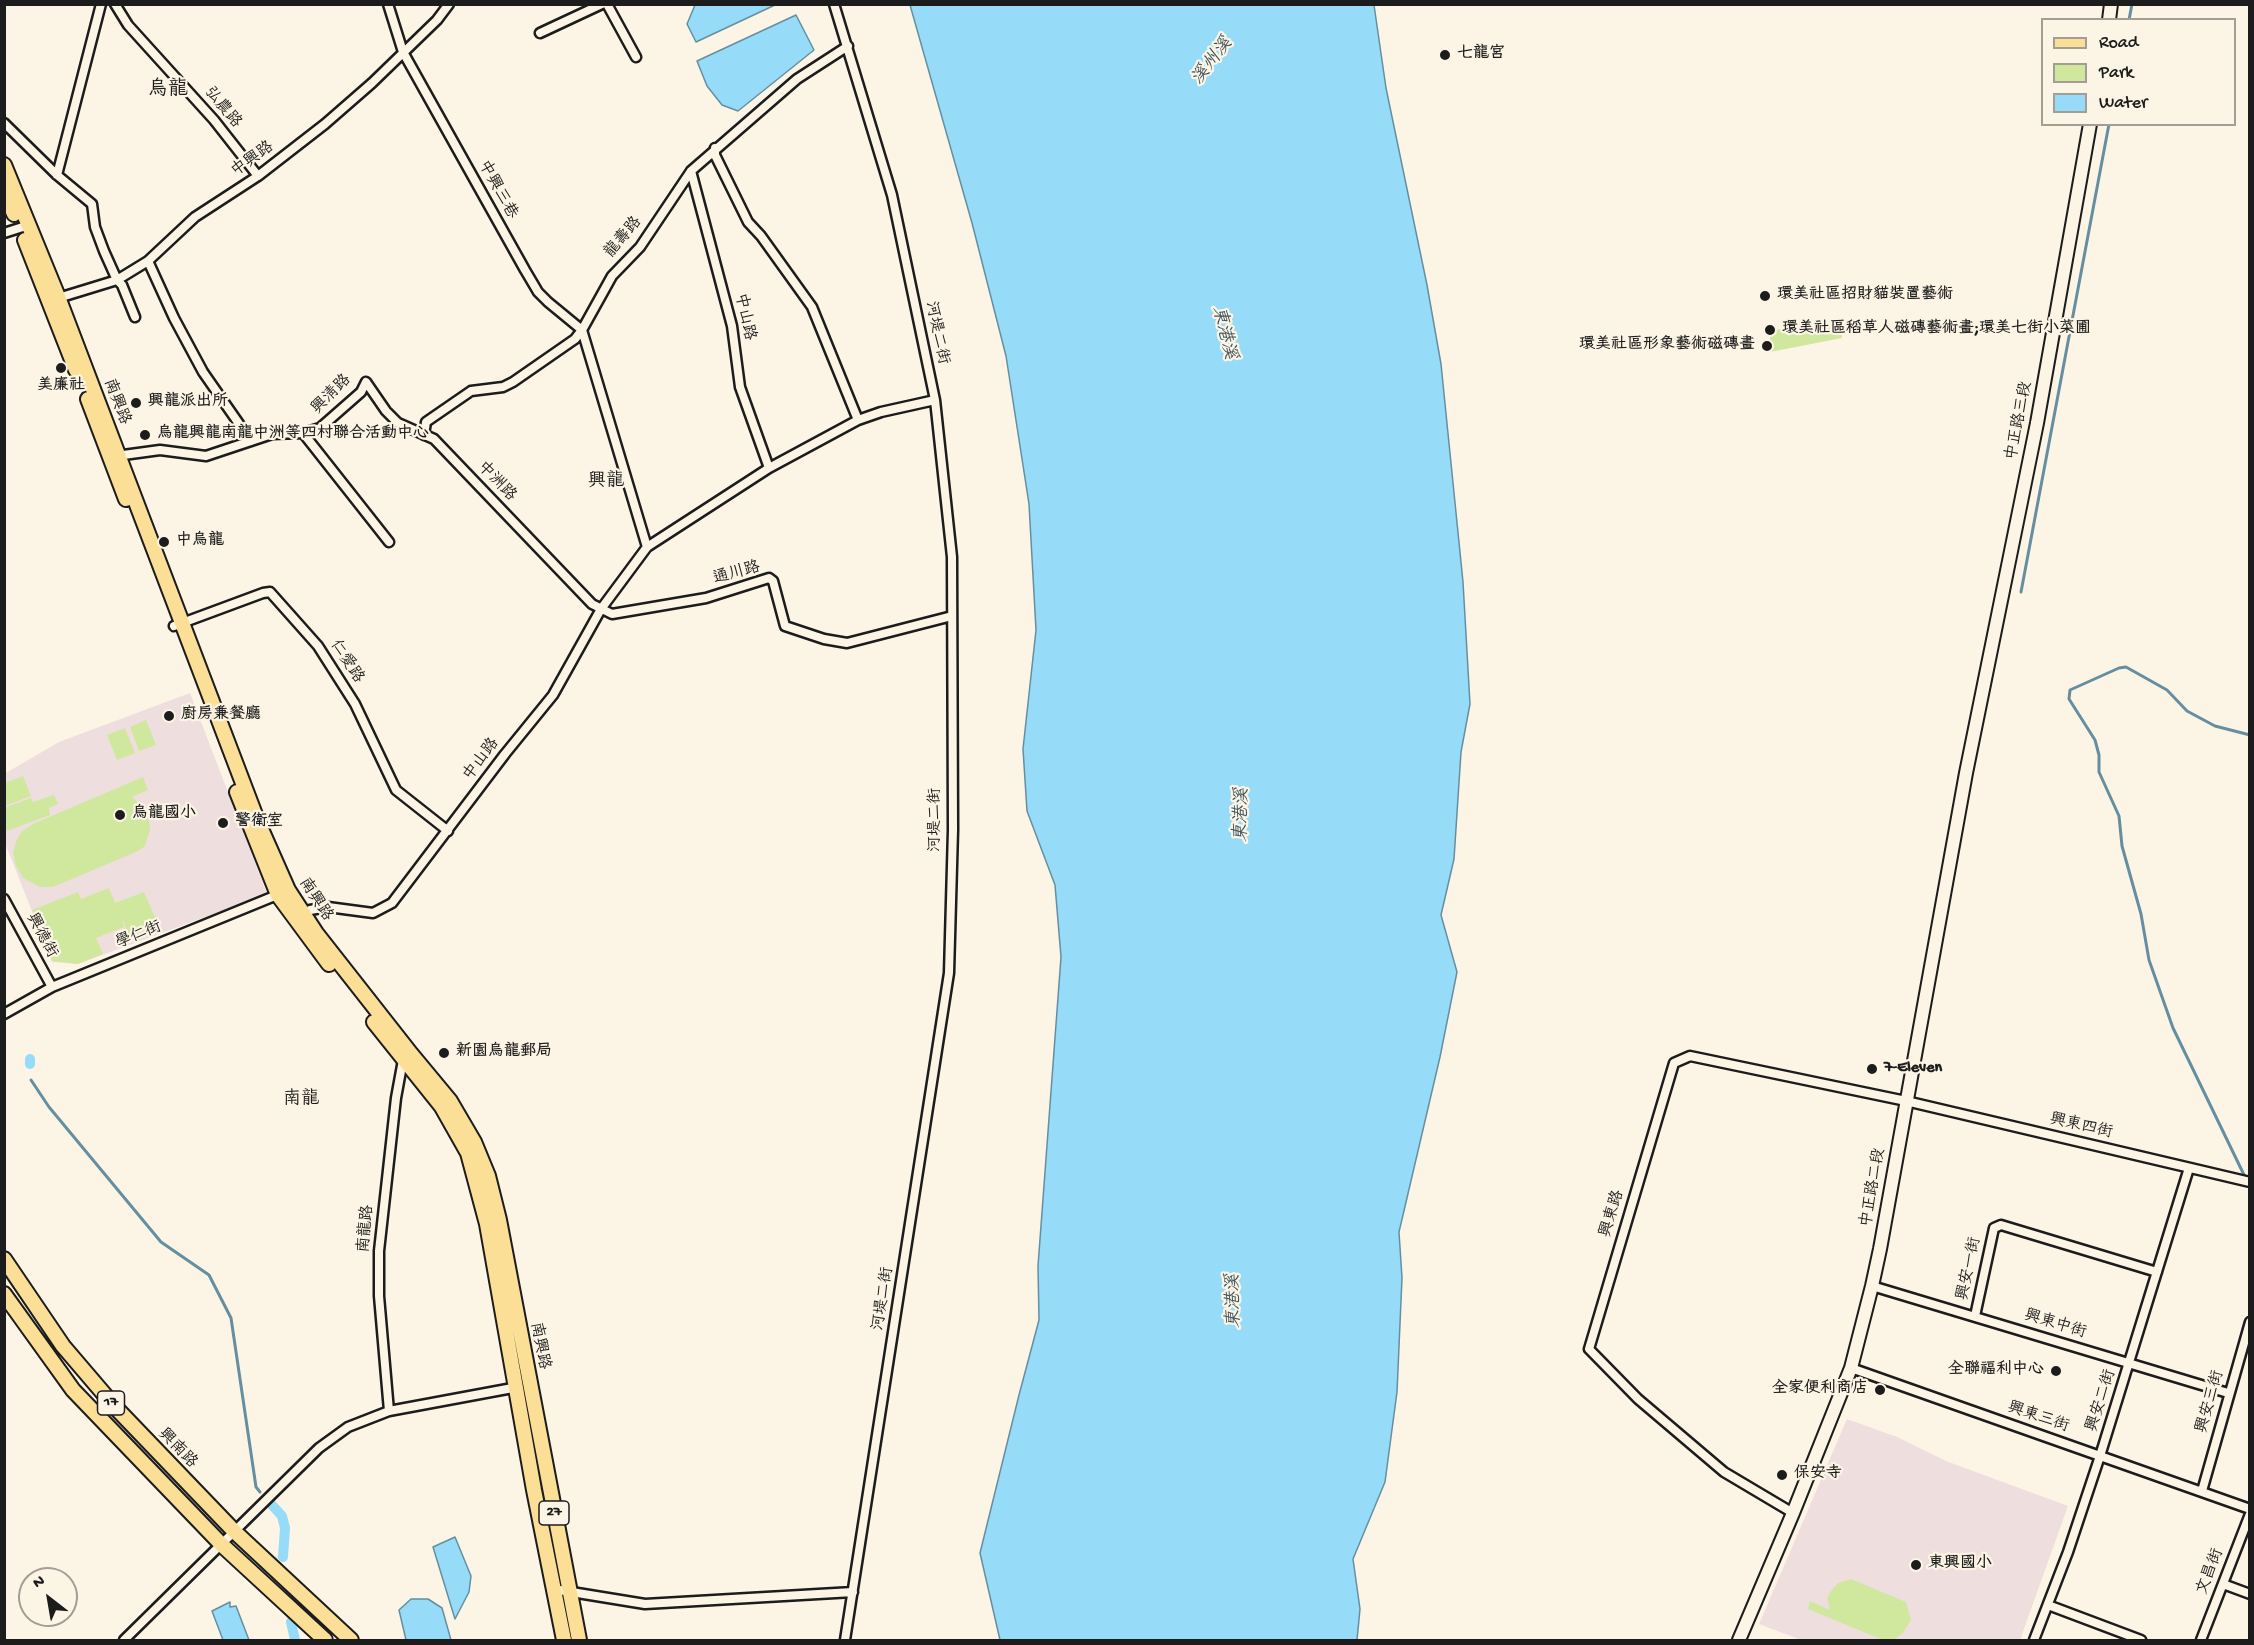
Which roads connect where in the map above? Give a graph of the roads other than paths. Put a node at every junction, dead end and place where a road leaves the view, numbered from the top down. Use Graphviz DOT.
graph roads {
  1 [pos="102,4"];
  2 [pos="115,4"];
  3 [pos="388,4"];
  4 [pos="449,4"];
  5 [pos="602,4"];
  6 [pos="607,4"];
  7 [pos="834,4"];
  8 [pos="540,33"];
  9 [pos="848,46"];
  10 [pos="403,52"];
  11 [pos="636,57"];
  12 [pos="4,123"];
  13 [pos="2090,126"];
  14 [pos="715,148"];
  15 [pos="4,165"];
  16 [pos="692,171"];
  17 [pos="57,175"];
  18 [pos="258,176"];
  19 [pos="4,191"];
  20 [pos="25,227"];
  21 [pos="4,233"];
  22 [pos="148,261"];
  23 [pos="117,280"];
  24 [pos="54,299"];
  25 [pos="135,317"];
  26 [pos="582,330"];
  27 [pos="366,382"];
  28 [pos="935,400"];
  29 [pos="858,420"];
  30 [pos="303,433"];
  31 [pos="424,435"];
  32 [pos="251,441"];
  33 [pos="114,457"];
  34 [pos="769,468"];
  35 [pos="388,542"];
  36 [pos="647,547"];
  37 [pos="601,609"];
  38 [pos="952,616"];
  39 [pos="178,624"];
  40 [pos="1977,722"];
  41 [pos="448,831"];
  42 [pos="283,893"];
  43 [pos="4,899"];
  44 [pos="299,918"];
  45 [pos="52,987"];
  46 [pos="4,1014"];
  47 [pos="407,1057"];
  48 [pos="1906,1101"];
  49 [pos="2189,1168"];
  50 [pos="2247,1182"];
  51 [pos="4,1258"];
  52 [pos="2157,1272"];
  53 [pos="1872,1286"];
  54 [pos="4,1294"];
  55 [pos="1975,1316"];
  56 [pos="2250,1322"];
  57 [pos="2130,1363"];
  58 [pos="1851,1368"];
  59 [pos="523,1386"];
  60 [pos="2228,1393"];
  61 [pos="389,1411"];
  62 [pos="2100,1456"];
  63 [pos="2202,1491"];
  64 [pos="2250,1509"];
  65 [pos="1793,1513"];
  66 [pos="2250,1514"];
  67 [pos="235,1532"];
  68 [pos="222,1545"];
  69 [pos="2223,1584"];
  70 [pos="553,1589"];
  71 [pos="568,1592"];
  72 [pos="853,1592"];
  73 [pos="2250,1594"];
  74 [pos="2048,1605"];
  75 [pos="124,1641"];
  76 [pos="325,1641"];
  77 [pos="351,1641"];
  78 [pos="564,1641"];
  79 [pos="579,1641"];
  80 [pos="845,1641"];
  81 [pos="1738,1641"];
  82 [pos="2034,1641"];
  83 [pos="2141,1641"];
  84 [pos="2201,1641"];
  1 -- 17 [label="street"];
  2 -- 18 [label="street, 弘農路"];
  3 -- 10 [label="street, 中興三巷"];
  4 -- 10 [label="street, 中興路"];
  5 -- 8 [label="street"];
  6 -- 11 [label="street"];
  7 -- 9 [label="street, 河堤二街"];
  9 -- 14 [label="street, 龍壽路"];
  9 -- 28 [label="street, 河堤二街"];
  10 -- 18 [label="street, 中興路"];
  10 -- 26 [label="street, 中興三巷"];
  12 -- 17 [label="street"];
  13 -- 40 [label="main road, 中正路三段"];
  14 -- 16 [label="street, 龍壽路"];
  14 -- 29 [label="street"];
  15 -- 20 [label="main road, 南興路 / 27"];
  16 -- 26 [label="street, 龍壽路"];
  16 -- 34 [label="street, 中山路"];
  17 -- 23 [label="street"];
  18 -- 22 [label="street, 中興路"];
  19 -- 20 [label="main road, 南興路 / 27"];
  20 -- 21 [label="street"];
  20 -- 24 [label="main road, 南興路 / 27"];
  22 -- 23 [label="street, 中興路"];
  22 -- 32 [label="street"];
  23 -- 24 [label="street, 中興路"];
  23 -- 25 [label="street"];
  24 -- 33 [label="main road, 南興路 / 27"];
  26 -- 31 [label="street, 龍壽路"];
  26 -- 36 [label="street"];
  27 -- 30 [label="street, 興清路"];
  27 -- 31 [label="street, 中洲路"];
  28 -- 29 [label="street, 中山路"];
  28 -- 38 [label="street, 河堤二街"];
  29 -- 34 [label="street, 中山路"];
  30 -- 32 [label="street, 興清路"];
  30 -- 35 [label="street"];
  31 -- 37 [label="street, 中洲路"];
  32 -- 33 [label="street, 興清路"];
  33 -- 39 [label="main road, 南興路 / 27"];
  34 -- 36 [label="street, 中山路"];
  36 -- 37 [label="street, 中山路"];
  37 -- 38 [label="street, 通川路"];
  37 -- 41 [label="street, 中山路"];
  38 -- 72 [label="street, 河堤二街"];
  39 -- 41 [label="street, 仁愛路"];
  39 -- 42 [label="main road, 南興路 / 27"];
  40 -- 48 [label="main road, 中正路二段"];
  41 -- 44 [label="street, 中山路"];
  42 -- 44 [label="main road, 南興路 / 27"];
  42 -- 45 [label="street, 學仁街"];
  43 -- 45 [label="street, 興德街"];
  44 -- 47 [label="main road, 南興路 / 27"];
  45 -- 46 [label="street, 學仁街"];
  47 -- 59 [label="main road, 南興路 / 27"];
  47 -- 61 [label="street, 南龍路"];
  48 -- 49 [label="street, 興東四街"];
  48 -- 53 [label="main road, 中正路二段"];
  48 -- 65 [label="street, 興東路"];
  49 -- 50 [label="street, 興東四街"];
  49 -- 52 [label="street, 興安二街"];
  51 -- 67 [label="main road, 興南路 / 17"];
  52 -- 55 [label="street, 興安一街"];
  52 -- 57 [label="street, 興安二街"];
  53 -- 55 [label="street, 興東中街"];
  53 -- 58 [label="main road, 中正路二段"];
  54 -- 68 [label="main road, 17"];
  55 -- 57 [label="street, 興東中街"];
  56 -- 60 [label="street, 興安三街"];
  57 -- 60 [label="street, 興東中街"];
  57 -- 62 [label="street, 興安二街"];
  58 -- 62 [label="street, 興東三街"];
  58 -- 65 [label="main road, 中正路二段"];
  59 -- 61 [label="street"];
  59 -- 70 [label="main road, 南興路 / 27"];
  59 -- 71 [label="main road, 南興路 / 27"];
  60 -- 63 [label="street, 興安三街"];
  61 -- 67 [label="street"];
  62 -- 63 [label="street, 興東三街"];
  62 -- 74 [label="street, 興安二街"];
  63 -- 64 [label="street, 興東三街"];
  65 -- 81 [label="main road, 中正路二段"];
  66 -- 69 [label="street, 文昌街"];
  67 -- 68 [label="street"];
  67 -- 77 [label="main road, 興南路 / 17"];
  68 -- 75 [label="street"];
  68 -- 76 [label="main road, 17"];
  69 -- 73 [label="street"];
  69 -- 84 [label="street, 文昌街"];
  70 -- 71 [label="street"];
  70 -- 78 [label="main road, 南興路 / 27"];
  71 -- 72 [label="street"];
  71 -- 79 [label="main road, 南興路 / 27"];
  72 -- 80 [label="street, 河堤二街"];
  74 -- 82 [label="street, 興安二街"];
  74 -- 83 [label="street"];
}
